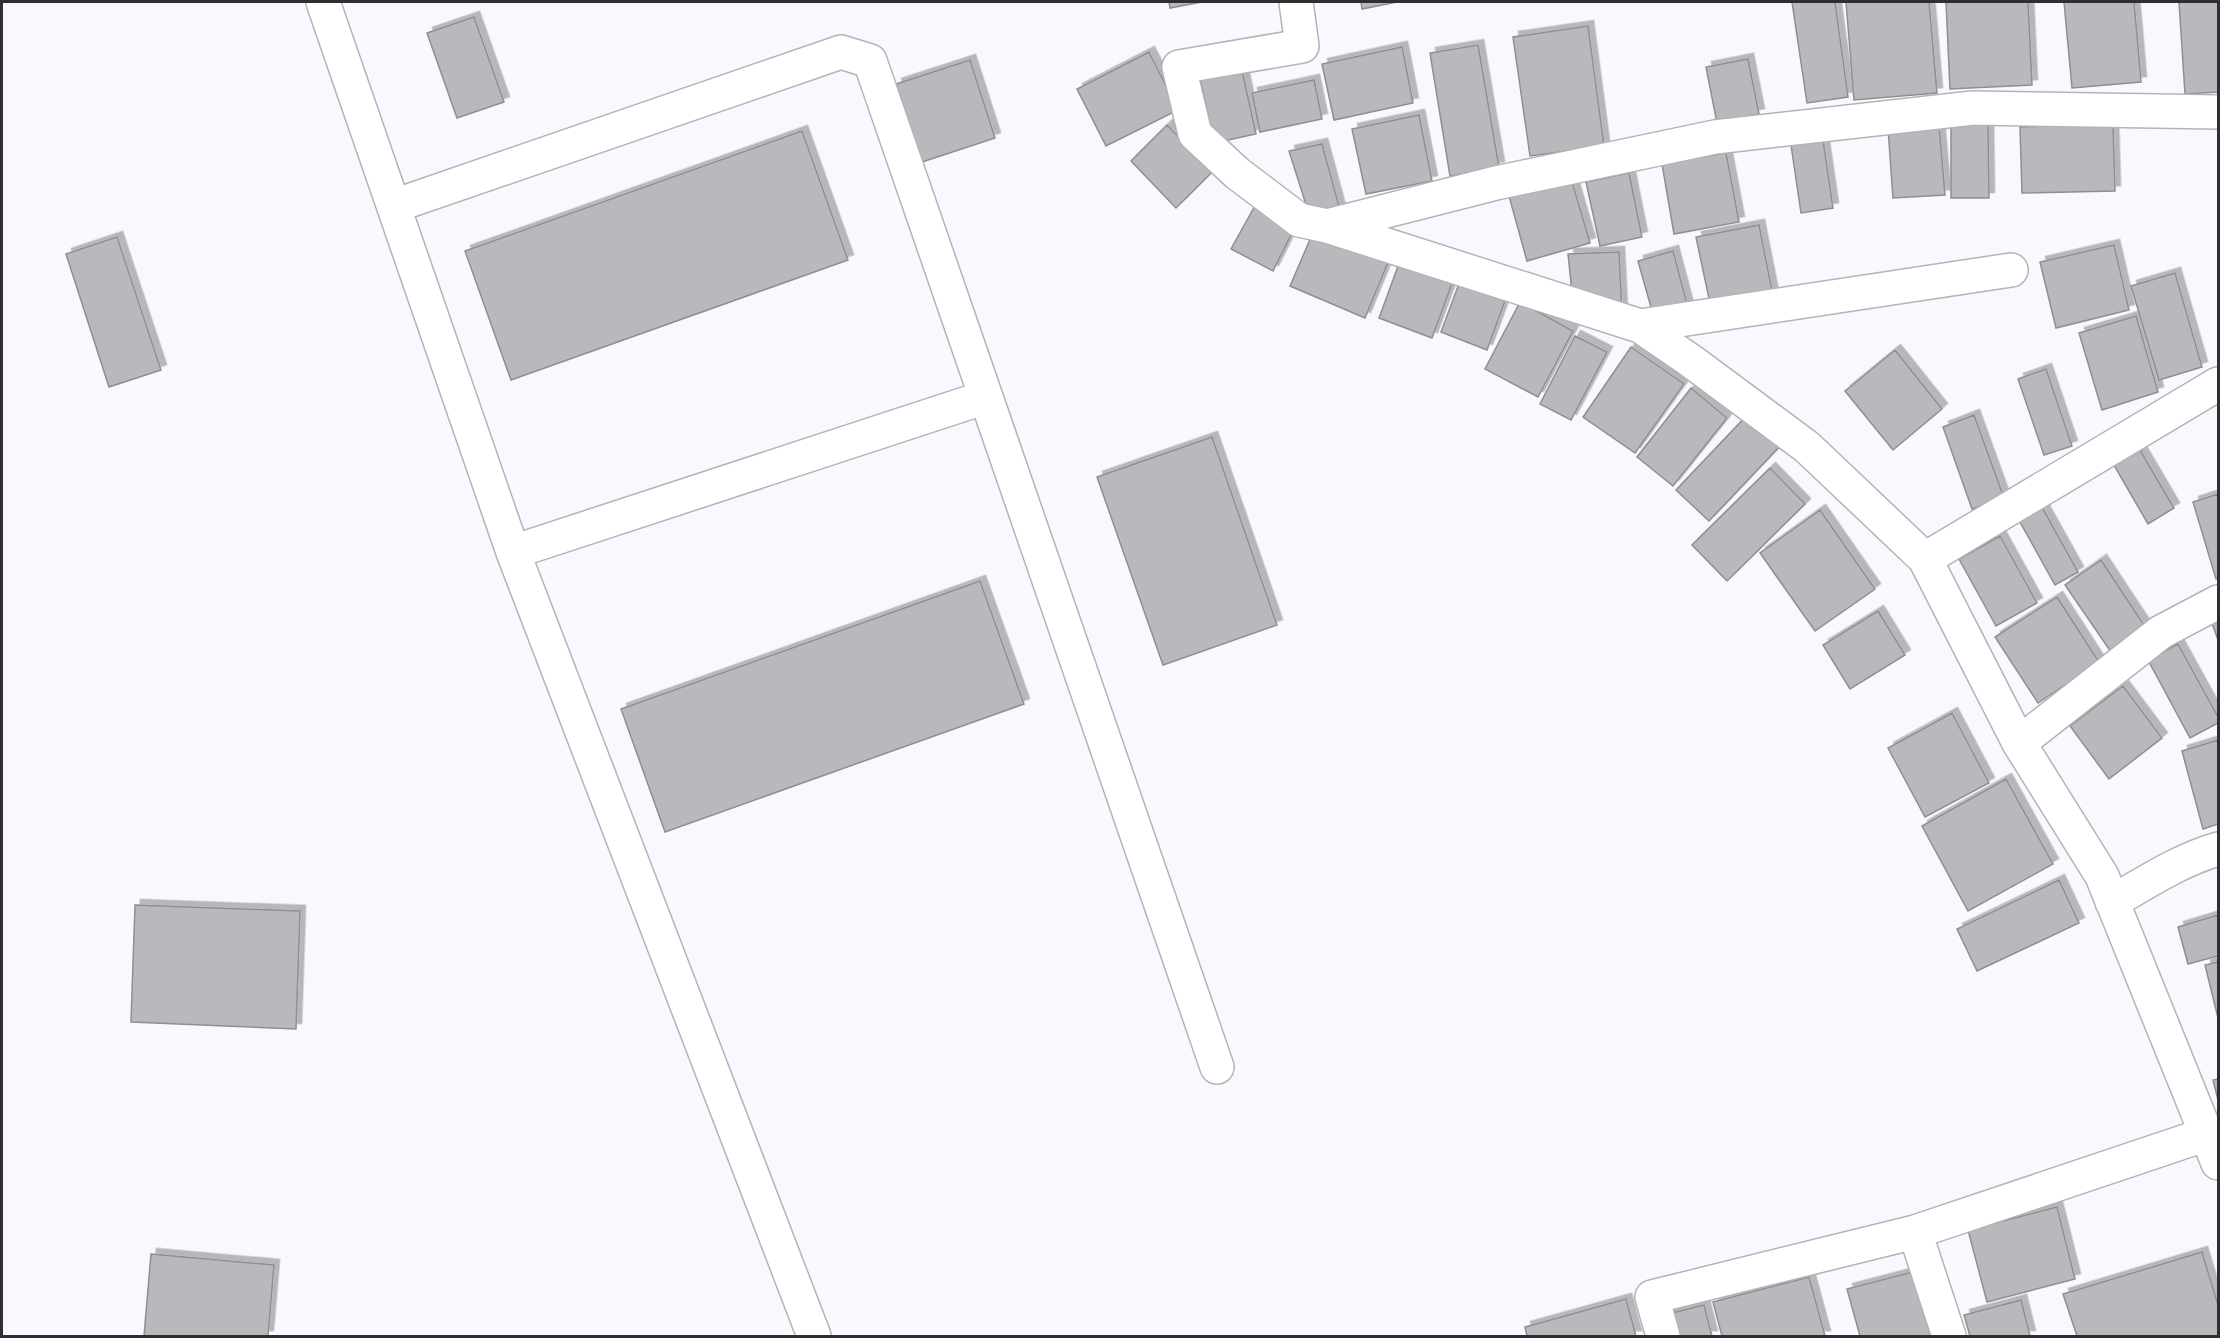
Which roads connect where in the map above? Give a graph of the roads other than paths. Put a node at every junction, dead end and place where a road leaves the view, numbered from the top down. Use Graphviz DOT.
graph roads {
  1 [pos="323,2"];
  2 [pos="1296,2"];
  3 [pos="2218,112"];
  4 [pos="394,206"];
  5 [pos="1327,226"];
  6 [pos="2011,270"];
  7 [pos="1640,326"];
  8 [pos="2218,384"];
  9 [pos="986,397"];
  10 [pos="513,552"];
  11 [pos="1924,559"];
  12 [pos="2218,602"];
  13 [pos="2019,743"];
  14 [pos="2218,849"];
  15 [pos="2112,902"];
  16 [pos="1217,1067"];
  17 [pos="2213,1149"];
  18 [pos="1915,1232"];
  19 [pos="814,1336"];
  20 [pos="1663,1336"];
  21 [pos="1949,1336"];
  1 -- 4 [label="street"];
  2 -- 5 [label="street"];
  3 -- 5 [label="street"];
  4 -- 9 [label="street"];
  4 -- 10 [label="street"];
  5 -- 7 [label="street"];
  6 -- 7 [label="street"];
  7 -- 11 [label="street"];
  8 -- 11 [label="street"];
  9 -- 10 [label="street"];
  9 -- 16 [label="street"];
  10 -- 19 [label="street"];
  11 -- 13 [label="street"];
  12 -- 13 [label="street"];
  13 -- 15 [label="street"];
  14 -- 15 [label="street"];
  15 -- 17 [label="street"];
  17 -- 18 [label="street"];
  18 -- 20 [label="street"];
  18 -- 21 [label="street"];
}
